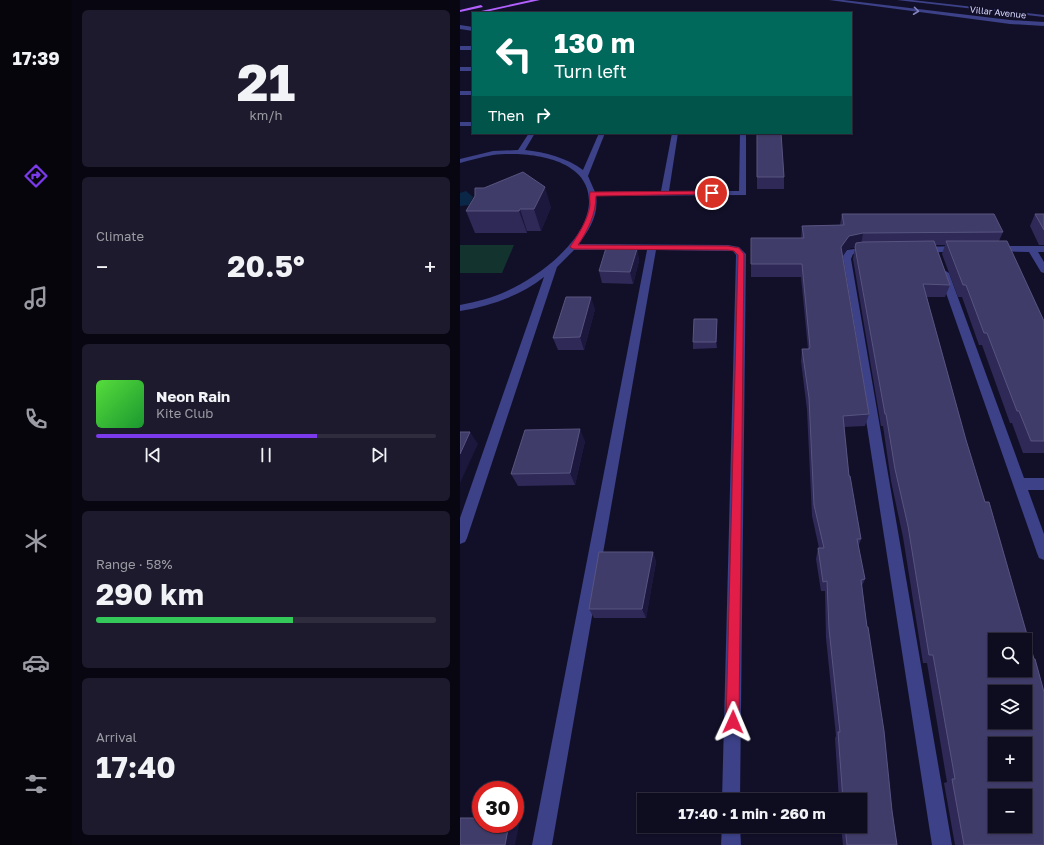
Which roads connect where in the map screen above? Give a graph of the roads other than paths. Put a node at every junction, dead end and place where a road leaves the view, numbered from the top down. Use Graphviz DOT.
graph roads {
  1 [pos="538,0"];
  2 [pos="831,0"];
  3 [pos="899,0"];
  4 [pos="490,4"];
  5 [pos="460,10"];
  6 [pos="478,12"];
  7 [pos="472,13"];
  8 [pos="460,16"];
  9 [pos="1044,16"];
  10 [pos="1044,24"];
  11 [pos="460,27"];
  12 [pos="472,29"];
  13 [pos="460,48"];
  14 [pos="472,48"];
  15 [pos="460,69"];
  16 [pos="472,69"];
  17 [pos="460,93"];
  18 [pos="472,93"];
  19 [pos="460,124"];
  20 [pos="472,124"];
  21 [pos="531,134"];
  22 [pos="602,134"];
  23 [pos="675,134"];
  24 [pos="744,134"];
  25 [pos="522,151"];
  26 [pos="461,160"];
  27 [pos="585,176"];
  28 [pos="665,193"];
  29 [pos="593,194"];
  30 [pos="573,247"];
  31 [pos="652,247"];
  32 [pos="965,249"];
  33 [pos="988,249"];
  34 [pos="1032,249"];
  35 [pos="1044,249"];
  36 [pos="876,250"];
  37 [pos="913,250"];
  38 [pos="935,250"];
  39 [pos="553,265"];
  40 [pos="1044,270"];
  41 [pos="460,308"];
  42 [pos="1019,484"];
  43 [pos="1044,484"];
  44 [pos="460,538"];
  45 [pos="1044,553"];
  46 [pos="732,793"];
  47 [pos="731,833"];
  48 [pos="542,845"];
  49 [pos="731,845"];
  50 [pos="942,845"];
  1 -- 6 [label="main road"];
  2 -- 10 [label="street, Villar Avenue, one-way"];
  3 -- 9 [label="street, Villar Avenue"];
  4 -- 5 [label="main road"];
  7 -- 8 [label="main road"];
  11 -- 12 [label="street"];
  13 -- 14 [label="street"];
  15 -- 16 [label="street"];
  17 -- 18 [label="street"];
  19 -- 20 [label="street"];
  21 -- 25 [label="street"];
  22 -- 27 [label="street"];
  23 -- 28 [label="street"];
  24 -- 28 [label="street"];
  25 -- 26 [label="street"];
  25 -- 27 [label="street"];
  27 -- 29 [label="street"];
  28 -- 29 [label="street"];
  29 -- 30 [label="street"];
  30 -- 31 [label="street"];
  30 -- 39 [label="street"];
  31 -- 46 [label="street"];
  31 -- 48 [label="street"];
  32 -- 38 [label="street"];
  33 -- 34 [label="street"];
  34 -- 35 [label="street"];
  34 -- 40 [label="street"];
  36 -- 50 [label="street"];
  37 -- 38 [label="street"];
  38 -- 42 [label="street"];
  39 -- 41 [label="street"];
  39 -- 44 [label="street"];
  42 -- 43 [label="street"];
  42 -- 45 [label="street"];
  47 -- 49 [label="street"];
}
